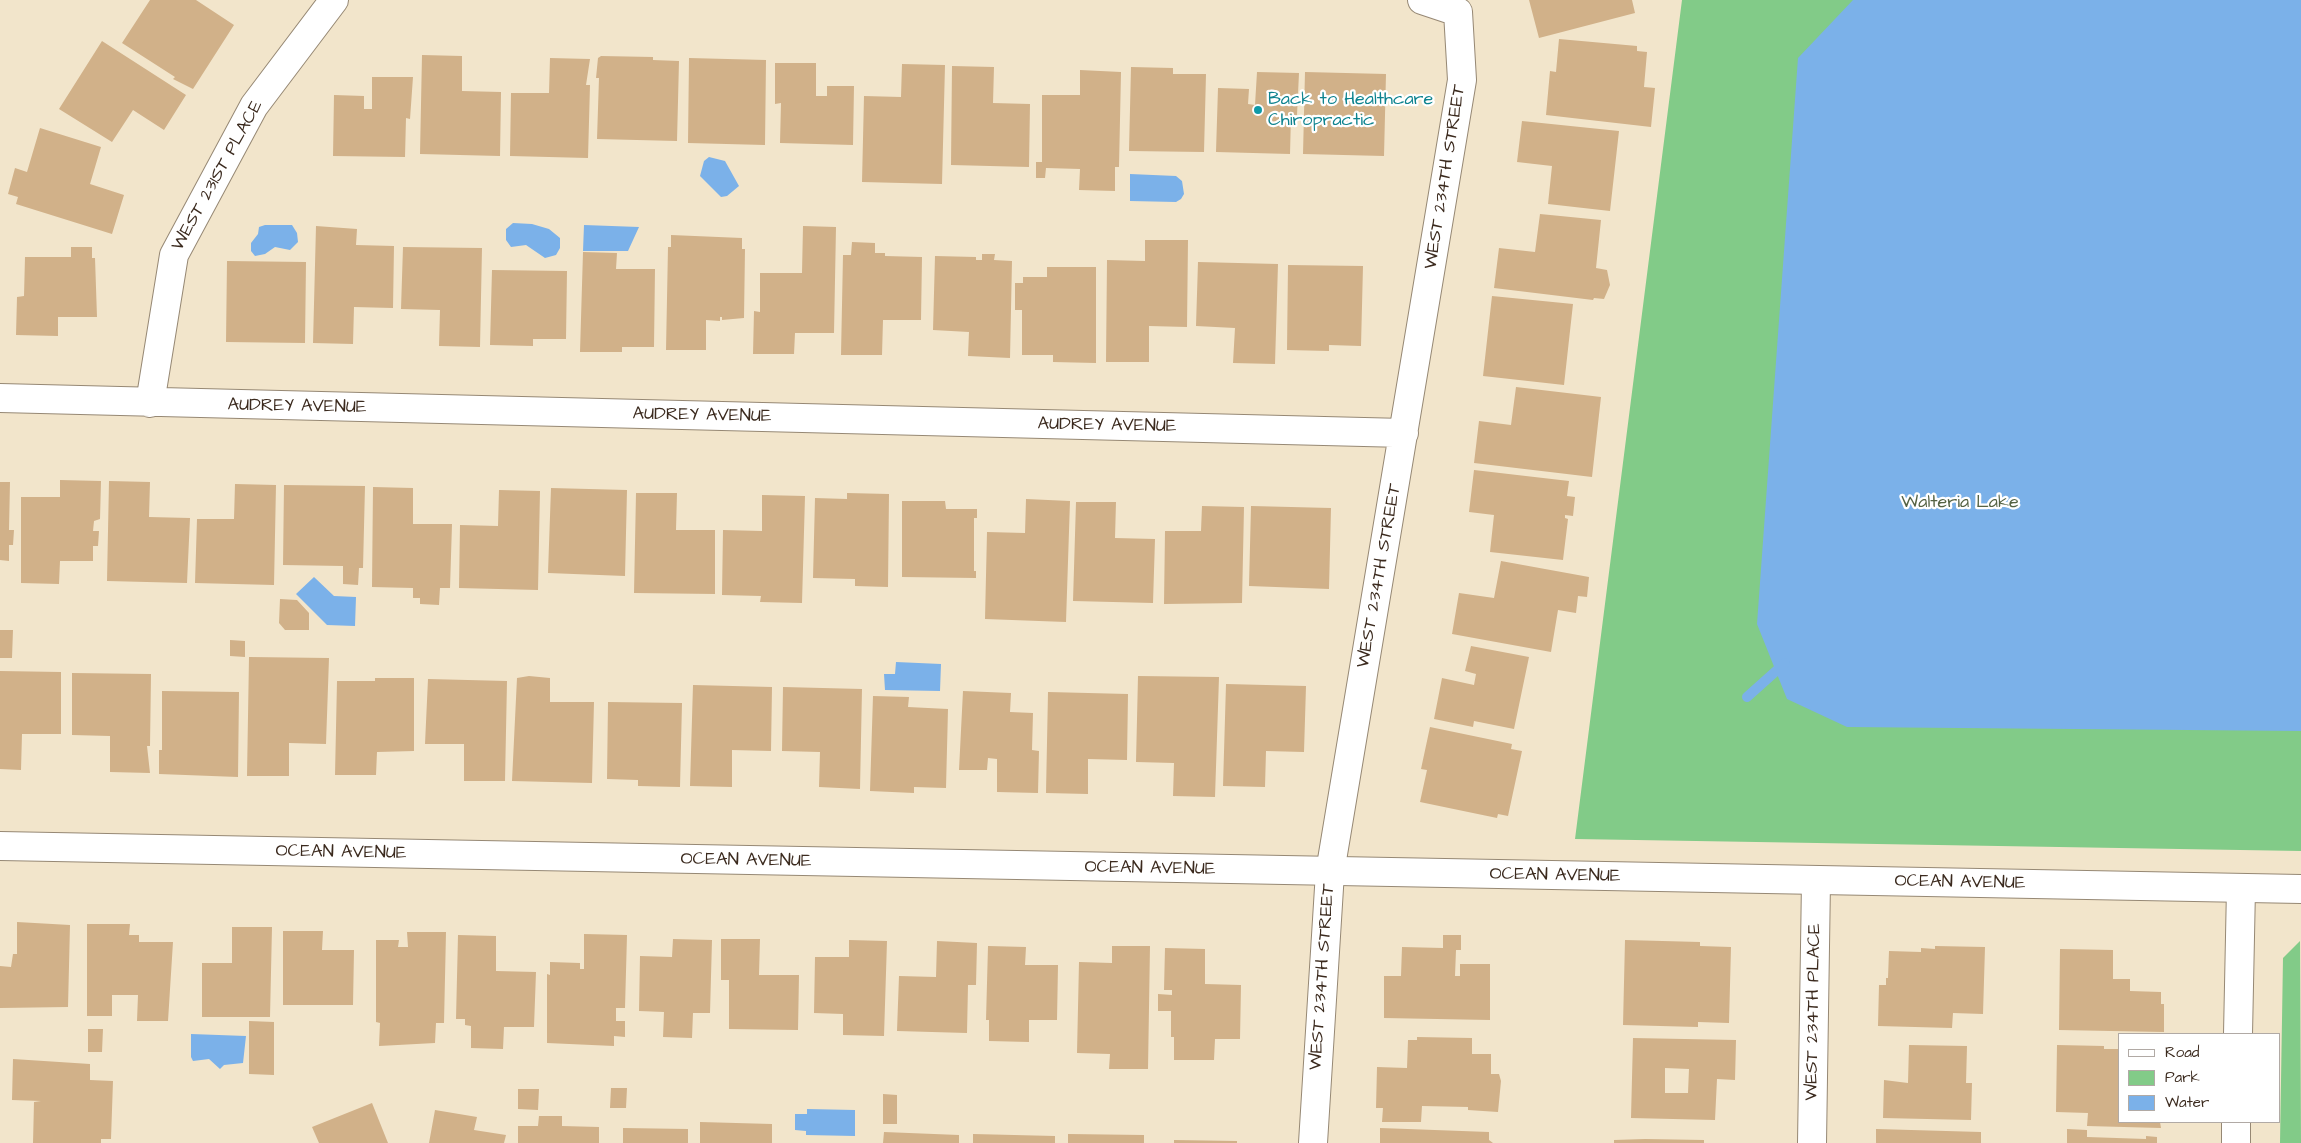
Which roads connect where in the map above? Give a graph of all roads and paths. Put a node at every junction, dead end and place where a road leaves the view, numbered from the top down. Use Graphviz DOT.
graph roads {
  1 [pos="334,0"];
  2 [pos="1422,0"];
  3 [pos="0,398"];
  4 [pos="150,403"];
  5 [pos="1404,433"];
  6 [pos="0,846"];
  7 [pos="1330,872"];
  8 [pos="1816,881"];
  9 [pos="2240,888"];
  10 [pos="2301,889"];
  11 [pos="2238,1033"];
  12 [pos="2236,1123"];
  13 [pos="1313,1143"];
  14 [pos="1812,1143"];
  15 [pos="2236,1143"];
  1 -- 4 [label="street, WEST 231ST PLACE"];
  2 -- 5 [label="street, WEST 234TH STREET"];
  3 -- 4 [label="street, AUDREY AVENUE"];
  4 -- 5 [label="street, AUDREY AVENUE"];
  5 -- 7 [label="street, WEST 234TH STREET"];
  6 -- 7 [label="street, OCEAN AVENUE"];
  7 -- 8 [label="street, OCEAN AVENUE"];
  7 -- 13 [label="street, WEST 234TH STREET"];
  8 -- 9 [label="street, OCEAN AVENUE"];
  8 -- 14 [label="street, WEST 234TH PLACE"];
  9 -- 10 [label="street, OCEAN AVENUE"];
  9 -- 11 [label="street"];
  12 -- 15 [label="street"];
}
